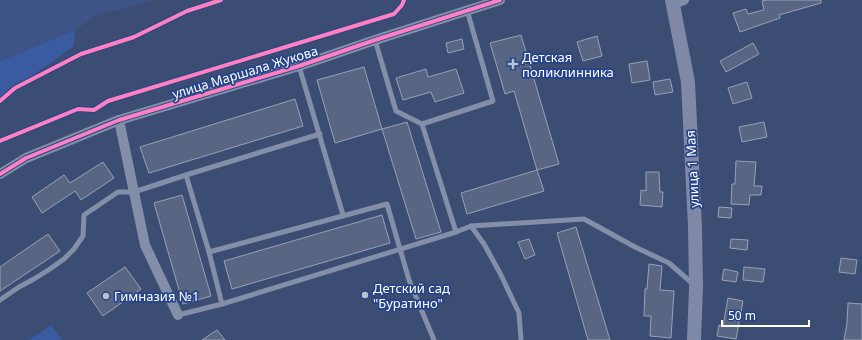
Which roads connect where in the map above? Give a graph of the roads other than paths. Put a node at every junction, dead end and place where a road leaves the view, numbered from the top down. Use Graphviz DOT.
graph roads {
  1 [pos="500,0"];
  2 [pos="676,1"];
  3 [pos="467,10"];
  4 [pos="375,40"];
  5 [pos="299,66"];
  6 [pos="119,120"];
  7 [pos="422,124"];
  8 [pos="320,134"];
  9 [pos="0,174"];
  10 [pos="186,175"];
  11 [pos="134,192"];
  12 [pos="343,216"];
  13 [pos="471,226"];
  14 [pos="456,232"];
  15 [pos="400,248"];
  16 [pos="209,252"];
  17 [pos="696,287"];
  18 [pos="0,300"];
  19 [pos="222,304"];
  20 [pos="178,315"];
  21 [pos="434,340"];
  22 [pos="521,340"];
  23 [pos="694,340"];
  1 -- 3 [label="street, улица Маршала Жукова"];
  2 -- 17 [label="main road, улица 1 Мая"];
  3 -- 4 [label="street, улица Маршала Жукова"];
  3 -- 7 [label="lane"];
  4 -- 5 [label="street, улица Маршала Жукова"];
  4 -- 7 [label="lane"];
  5 -- 6 [label="street, улица Маршала Жукова"];
  5 -- 8 [label="lane"];
  6 -- 9 [label="street, улица Маршала Жукова"];
  6 -- 11 [label="street"];
  7 -- 14 [label="lane"];
  8 -- 10 [label="lane"];
  8 -- 12 [label="lane"];
  10 -- 11 [label="lane"];
  10 -- 16 [label="lane"];
  11 -- 18 [label="lane"];
  11 -- 20 [label="street"];
  12 -- 15 [label="lane"];
  12 -- 16 [label="lane"];
  13 -- 14 [label="lane"];
  13 -- 17 [label="lane"];
  13 -- 22 [label="lane"];
  14 -- 15 [label="lane"];
  15 -- 19 [label="lane"];
  15 -- 21 [label="lane"];
  16 -- 19 [label="lane"];
  17 -- 23 [label="main road, улица 1 Мая"];
  19 -- 20 [label="lane"];
}
